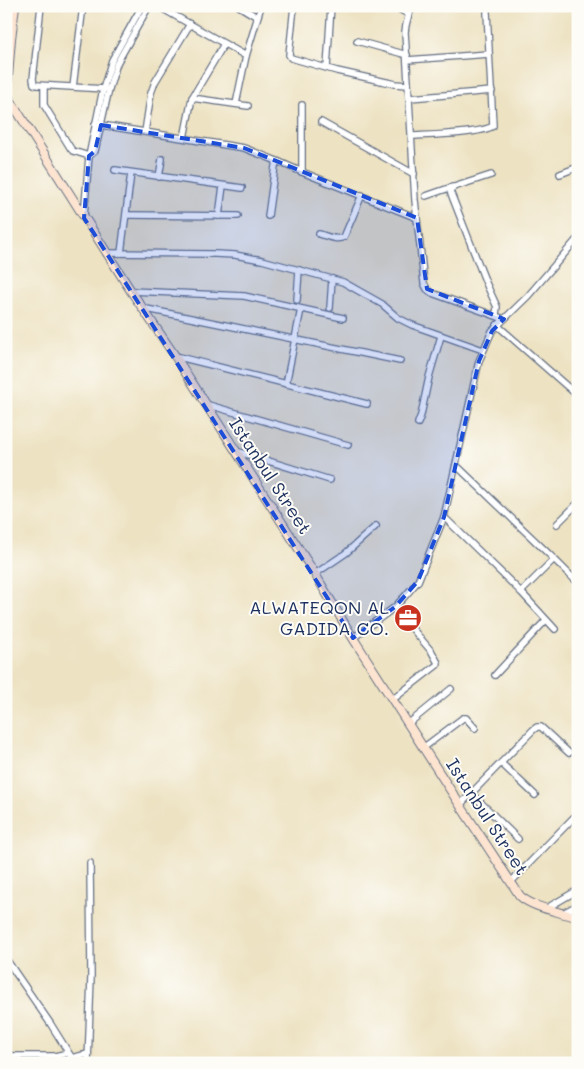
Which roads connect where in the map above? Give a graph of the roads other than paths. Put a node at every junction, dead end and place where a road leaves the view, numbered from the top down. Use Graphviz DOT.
graph roads {
  1 [pos="15,6"];
  2 [pos="41,6"];
  3 [pos="83,6"];
  4 [pos="142,6"];
  5 [pos="150,6"];
  6 [pos="158,6"];
  7 [pos="239,6"];
  8 [pos="260,6"];
  9 [pos="294,6"];
  10 [pos="331,6"];
  11 [pos="394,6"];
  12 [pos="414,6"];
  13 [pos="487,12"];
  14 [pos="408,14"];
  15 [pos="257,17"];
  16 [pos="190,24"];
  17 [pos="357,41"];
  18 [pos="224,44"];
  19 [pos="489,54"];
  20 [pos="246,56"];
  21 [pos="407,58"];
  22 [pos="327,68"];
  23 [pos="408,85"];
  24 [pos="44,86"];
  25 [pos="73,87"];
  26 [pos="106,89"];
  27 [pos="492,91"];
  28 [pos="192,98"];
  29 [pos="410,98"];
  30 [pos="236,104"];
  31 [pos="302,105"];
  32 [pos="248,106"];
  33 [pos="321,122"];
  34 [pos="98,124"];
  35 [pos="144,132"];
  36 [pos="412,136"];
  37 [pos="184,138"];
  38 [pos="89,156"];
  39 [pos="162,159"];
  40 [pos="277,161"];
  41 [pos="578,167"];
  42 [pos="115,170"];
  43 [pos="302,172"];
  44 [pos="131,173"];
  45 [pos="414,174"];
  46 [pos="560,174"];
  47 [pos="491,175"];
  48 [pos="159,177"];
  49 [pos="223,186"];
  50 [pos="454,187"];
  51 [pos="242,188"];
  52 [pos="85,191"];
  53 [pos="362,195"];
  54 [pos="70,196"];
  55 [pos="426,196"];
  56 [pos="126,215"];
  57 [pos="219,216"];
  58 [pos="238,216"];
  59 [pos="268,216"];
  60 [pos="84,218"];
  61 [pos="417,218"];
  62 [pos="318,234"];
  63 [pos="578,238"];
  64 [pos="106,253"];
  65 [pos="121,253"];
  66 [pos="299,270"];
  67 [pos="332,278"];
  68 [pos="131,291"];
  69 [pos="297,300"];
  70 [pos="142,308"];
  71 [pos="330,308"];
  72 [pos="301,309"];
  73 [pos="496,315"];
  74 [pos="343,318"];
  75 [pos="504,319"];
  76 [pos="497,325"];
  77 [pos="441,336"];
  78 [pos="295,339"];
  79 [pos="483,350"];
  80 [pos="175,356"];
  81 [pos="400,360"];
  82 [pos="286,384"];
  83 [pos="578,396"];
  84 [pos="205,404"];
  85 [pos="367,404"];
  86 [pos="418,423"];
  87 [pos="348,445"];
  88 [pos="236,451"];
  89 [pos="456,464"];
  90 [pos="330,480"];
  91 [pos="578,504"];
  92 [pos="444,517"];
  93 [pos="556,524"];
  94 [pos="376,526"];
  95 [pos="554,559"];
  96 [pos="315,574"];
  97 [pos="578,584"];
  98 [pos="520,592"];
  99 [pos="546,620"];
  100 [pos="410,626"];
  101 [pos="555,629"];
  102 [pos="353,638"];
  103 [pos="495,674"];
  104 [pos="451,689"];
  105 [pos="392,700"];
  106 [pos="408,724"];
  107 [pos="476,728"];
  108 [pos="423,748"];
  109 [pos="569,753"];
  110 [pos="501,763"];
  111 [pos="471,794"];
  112 [pos="535,796"];
  113 [pos="460,805"];
  114 [pos="578,813"];
  115 [pos="518,839"];
  116 [pos="90,863"];
  117 [pos="511,882"];
  118 [pos="578,890"];
  119 [pos="578,905"];
  120 [pos="547,908"];
  121 [pos="563,913"];
  122 [pos="578,918"];
  123 [pos="6,959"];
  124 [pos="6,1049"];
  125 [pos="88,1054"];
  126 [pos="9,1056"];
  127 [pos="71,1058"];
  128 [pos="15,1063"];
  129 [pos="63,1063"];
  130 [pos="88,1063"];
  1 -- 54 [label="street, Istanbul Street"];
  2 -- 24 [label="street"];
  3 -- 25 [label="street"];
  4 -- 26 [label="street"];
  5 -- 26 [label="street"];
  6 -- 16 [label="street"];
  7 -- 15 [label="street"];
  8 -- 15 [label="street"];
  9 -- 22 [label="street"];
  10 -- 22 [label="street"];
  11 -- 14 [label="street"];
  12 -- 14 [label="street"];
  13 -- 19 [label="street"];
  14 -- 21 [label="street"];
  15 -- 20 [label="street"];
  16 -- 18 [label="street"];
  16 -- 35 [label="street"];
  17 -- 21 [label="street"];
  18 -- 20 [label="street"];
  18 -- 28 [label="street"];
  19 -- 21 [label="street"];
  19 -- 27 [label="street"];
  20 -- 30 [label="street"];
  21 -- 23 [label="street"];
  22 -- 23 [label="street"];
  23 -- 29 [label="street"];
  24 -- 25 [label="street"];
  24 -- 38 [label="street"];
  25 -- 26 [label="street"];
  26 -- 34 [label="street"];
  27 -- 29 [label="street"];
  27 -- 36 [label="street"];
  28 -- 30 [label="street"];
  28 -- 37 [label="street"];
  29 -- 36 [label="street"];
  30 -- 32 [label="street"];
  31 -- 43 [label="street"];
  33 -- 45 [label="street"];
  34 -- 35 [label="street"];
  34 -- 38 [label="street"];
  35 -- 37 [label="street"];
  36 -- 45 [label="street"];
  37 -- 40 [label="street"];
  38 -- 52 [label="street"];
  39 -- 48 [label="street"];
  40 -- 43 [label="street"];
  40 -- 59 [label="street"];
  41 -- 46 [label="street"];
  42 -- 44 [label="street"];
  43 -- 53 [label="street"];
  44 -- 48 [label="street"];
  44 -- 56 [label="street"];
  45 -- 61 [label="street"];
  47 -- 50 [label="street"];
  48 -- 49 [label="street"];
  49 -- 51 [label="street"];
  49 -- 57 [label="street"];
  50 -- 55 [label="street"];
  50 -- 73 [label="street"];
  52 -- 54 [label="street"];
  52 -- 60 [label="street"];
  53 -- 61 [label="street"];
  53 -- 62 [label="street"];
  54 -- 60 [label="street, Istanbul Street"];
  56 -- 57 [label="street"];
  56 -- 65 [label="street"];
  57 -- 58 [label="street"];
  60 -- 64 [label="street, Istanbul Street"];
  61 -- 73 [label="street"];
  63 -- 75 [label="street"];
  64 -- 65 [label="street"];
  64 -- 68 [label="street, Istanbul Street"];
  65 -- 66 [label="street"];
  66 -- 67 [label="street"];
  66 -- 69 [label="street"];
  67 -- 71 [label="street"];
  67 -- 77 [label="street"];
  68 -- 70 [label="street, Istanbul Street"];
  68 -- 72 [label="street"];
  70 -- 78 [label="street"];
  70 -- 80 [label="street, Istanbul Street"];
  72 -- 74 [label="street"];
  72 -- 78 [label="street"];
  73 -- 75 [label="street"];
  75 -- 76 [label="street"];
  76 -- 79 [label="street"];
  76 -- 83 [label="street"];
  77 -- 79 [label="street"];
  77 -- 86 [label="street"];
  78 -- 81 [label="street"];
  78 -- 82 [label="street"];
  79 -- 89 [label="street"];
  80 -- 82 [label="street"];
  80 -- 84 [label="street, Istanbul Street"];
  82 -- 85 [label="street"];
  84 -- 87 [label="street"];
  84 -- 88 [label="street, Istanbul Street"];
  88 -- 90 [label="street"];
  88 -- 96 [label="street, Istanbul Street"];
  89 -- 92 [label="street"];
  89 -- 95 [label="street"];
  91 -- 93 [label="street"];
  92 -- 98 [label="street"];
  92 -- 102 [label="street"];
  94 -- 96 [label="street"];
  95 -- 97 [label="street"];
  95 -- 98 [label="street"];
  96 -- 102 [label="street, Istanbul Street"];
  98 -- 99 [label="street"];
  99 -- 101 [label="street"];
  99 -- 103 [label="street"];
  100 -- 105 [label="street"];
  102 -- 105 [label="street, Istanbul Street"];
  104 -- 106 [label="street"];
  105 -- 106 [label="street, Istanbul Street"];
  106 -- 108 [label="street, Istanbul Street"];
  107 -- 108 [label="street"];
  108 -- 113 [label="street, Istanbul Street"];
  109 -- 110 [label="street"];
  110 -- 111 [label="street"];
  110 -- 112 [label="street"];
  111 -- 113 [label="street"];
  111 -- 115 [label="street"];
  113 -- 117 [label="street, Istanbul Street"];
  114 -- 117 [label="street"];
  116 -- 125 [label="street"];
  117 -- 120 [label="street, Istanbul Street"];
  118 -- 120 [label="street"];
  119 -- 121 [label="street"];
  120 -- 121 [label="street, Istanbul Street"];
  121 -- 122 [label="street, Istanbul Street"];
  123 -- 127 [label="street"];
  124 -- 126 [label="street"];
  125 -- 127 [label="street"];
  125 -- 130 [label="street"];
  126 -- 127 [label="street"];
  126 -- 128 [label="street"];
  127 -- 129 [label="street"];
}
